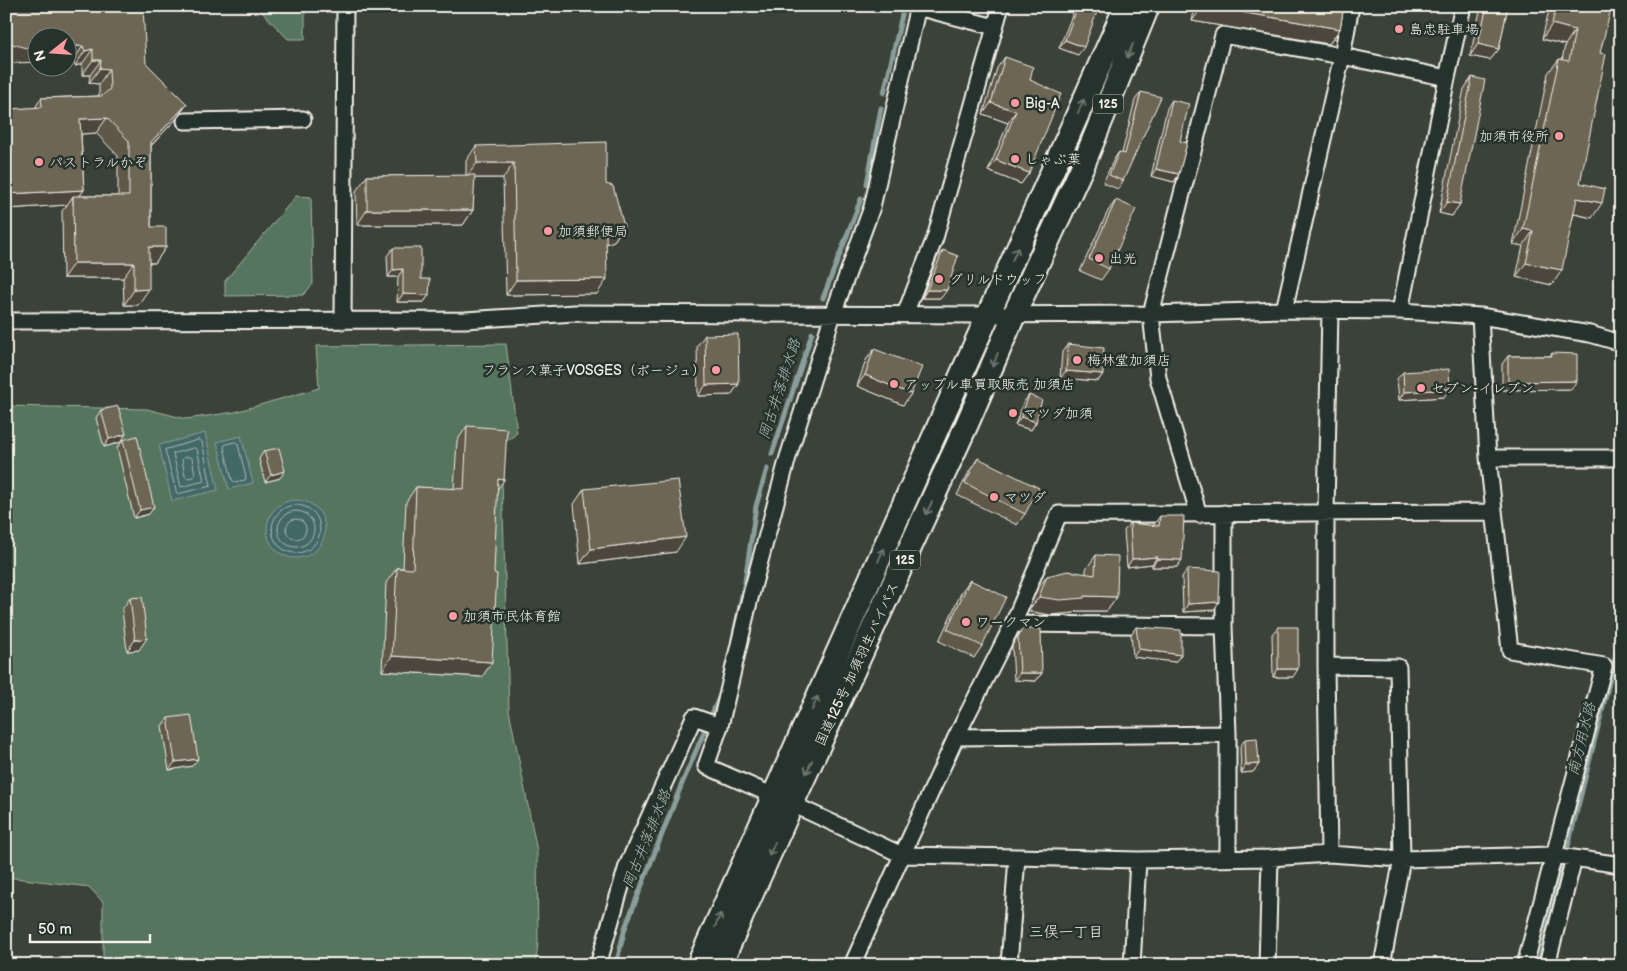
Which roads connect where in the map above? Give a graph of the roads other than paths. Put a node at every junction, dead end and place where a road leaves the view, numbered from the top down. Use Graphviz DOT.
graph roads {
  1 [pos="345,6"];
  2 [pos="918,6"];
  3 [pos="1001,6"];
  4 [pos="1126,6"];
  5 [pos="1148,6"];
  6 [pos="1351,6"];
  7 [pos="1463,6"];
  8 [pos="995,27"];
  9 [pos="1342,56"];
  10 [pos="1447,78"];
  11 [pos="304,119"];
  12 [pos="185,121"];
  13 [pos="1284,310"];
  14 [pos="1330,310"];
  15 [pos="1400,311"];
  16 [pos="823,314"];
  17 [pos="905,314"];
  18 [pos="1151,314"];
  19 [pos="988,315"];
  20 [pos="1014,315"];
  21 [pos="1480,316"];
  22 [pos="6,321"];
  23 [pos="343,321"];
  24 [pos="1621,343"];
  25 [pos="1488,458"];
  26 [pos="1621,458"];
  27 [pos="1326,512"];
  28 [pos="1494,512"];
  29 [pos="1224,514"];
  30 [pos="1199,515"];
  31 [pos="1013,624"];
  32 [pos="1224,626"];
  33 [pos="1326,666"];
  34 [pos="710,722"];
  35 [pos="1228,734"];
  36 [pos="956,737"];
  37 [pos="783,800"];
  38 [pos="1328,854"];
  39 [pos="902,855"];
  40 [pos="1553,855"];
  41 [pos="1017,857"];
  42 [pos="1228,858"];
  43 [pos="1270,858"];
  44 [pos="1402,858"];
  45 [pos="1574,858"];
  46 [pos="1138,860"];
  47 [pos="1621,865"];
  48 [pos="598,965"];
  49 [pos="698,965"];
  50 [pos="720,965"];
  51 [pos="852,965"];
  52 [pos="1009,965"];
  53 [pos="1132,965"];
  54 [pos="1267,965"];
  55 [pos="1382,965"];
  56 [pos="1525,965"];
  57 [pos="1547,965"];
  1 -- 23 [label="street"];
  2 -- 8 [label="street"];
  2 -- 16 [label="street"];
  3 -- 8 [label="street"];
  19 -- 4 [label="highway, 国道125号 加須羽生バイパス / 125, one-way"];
  5 -- 20 [label="highway, 国道125号 加須羽生バイパス / 125, one-way"];
  6 -- 9 [label="street"];
  7 -- 10 [label="street"];
  8 -- 17 [label="street"];
  9 -- 10 [label="street"];
  9 -- 13 [label="street"];
  9 -- 18 [label="street"];
  10 -- 15 [label="street"];
  11 -- 12 [label="street"];
  13 -- 14 [label="street"];
  13 -- 18 [label="street"];
  14 -- 15 [label="street"];
  14 -- 27 [label="street"];
  15 -- 21 [label="street"];
  16 -- 17 [label="street"];
  16 -- 23 [label="street"];
  16 -- 34 [label="street"];
  17 -- 19 [label="street"];
  18 -- 20 [label="street"];
  18 -- 30 [label="street"];
  19 -- 20 [label="street"];
  37 -- 19 [label="highway, 国道125号 加須羽生バイパス / 125, one-way"];
  20 -- 37 [label="highway, 国道125号 加須羽生バイパス / 125, one-way"];
  21 -- 24 [label="street"];
  21 -- 25 [label="street"];
  22 -- 23 [label="street"];
  25 -- 26 [label="street"];
  25 -- 28 [label="street"];
  27 -- 28 [label="street"];
  27 -- 29 [label="street"];
  27 -- 33 [label="street"];
  28 -- 40 [label="street"];
  29 -- 30 [label="street"];
  29 -- 32 [label="street"];
  30 -- 31 [label="street"];
  31 -- 32 [label="street"];
  31 -- 36 [label="street"];
  32 -- 35 [label="street"];
  33 -- 38 [label="street"];
  33 -- 44 [label="street"];
  34 -- 37 [label="street"];
  34 -- 48 [label="street"];
  35 -- 36 [label="street"];
  35 -- 42 [label="street"];
  36 -- 39 [label="street"];
  37 -- 39 [label="street"];
  49 -- 37 [label="highway, 国道125号 加須羽生バイパス / 125, one-way"];
  37 -- 50 [label="highway, 国道125号 加須羽生バイパス / 125, one-way"];
  38 -- 43 [label="street"];
  38 -- 44 [label="street"];
  39 -- 41 [label="street"];
  39 -- 51 [label="street"];
  40 -- 44 [label="street"];
  40 -- 45 [label="street"];
  40 -- 56 [label="street"];
  41 -- 46 [label="street"];
  41 -- 52 [label="street"];
  42 -- 43 [label="street"];
  42 -- 46 [label="street"];
  43 -- 54 [label="street"];
  44 -- 55 [label="street"];
  45 -- 47 [label="street"];
  45 -- 57 [label="street"];
  46 -- 53 [label="street"];
}
